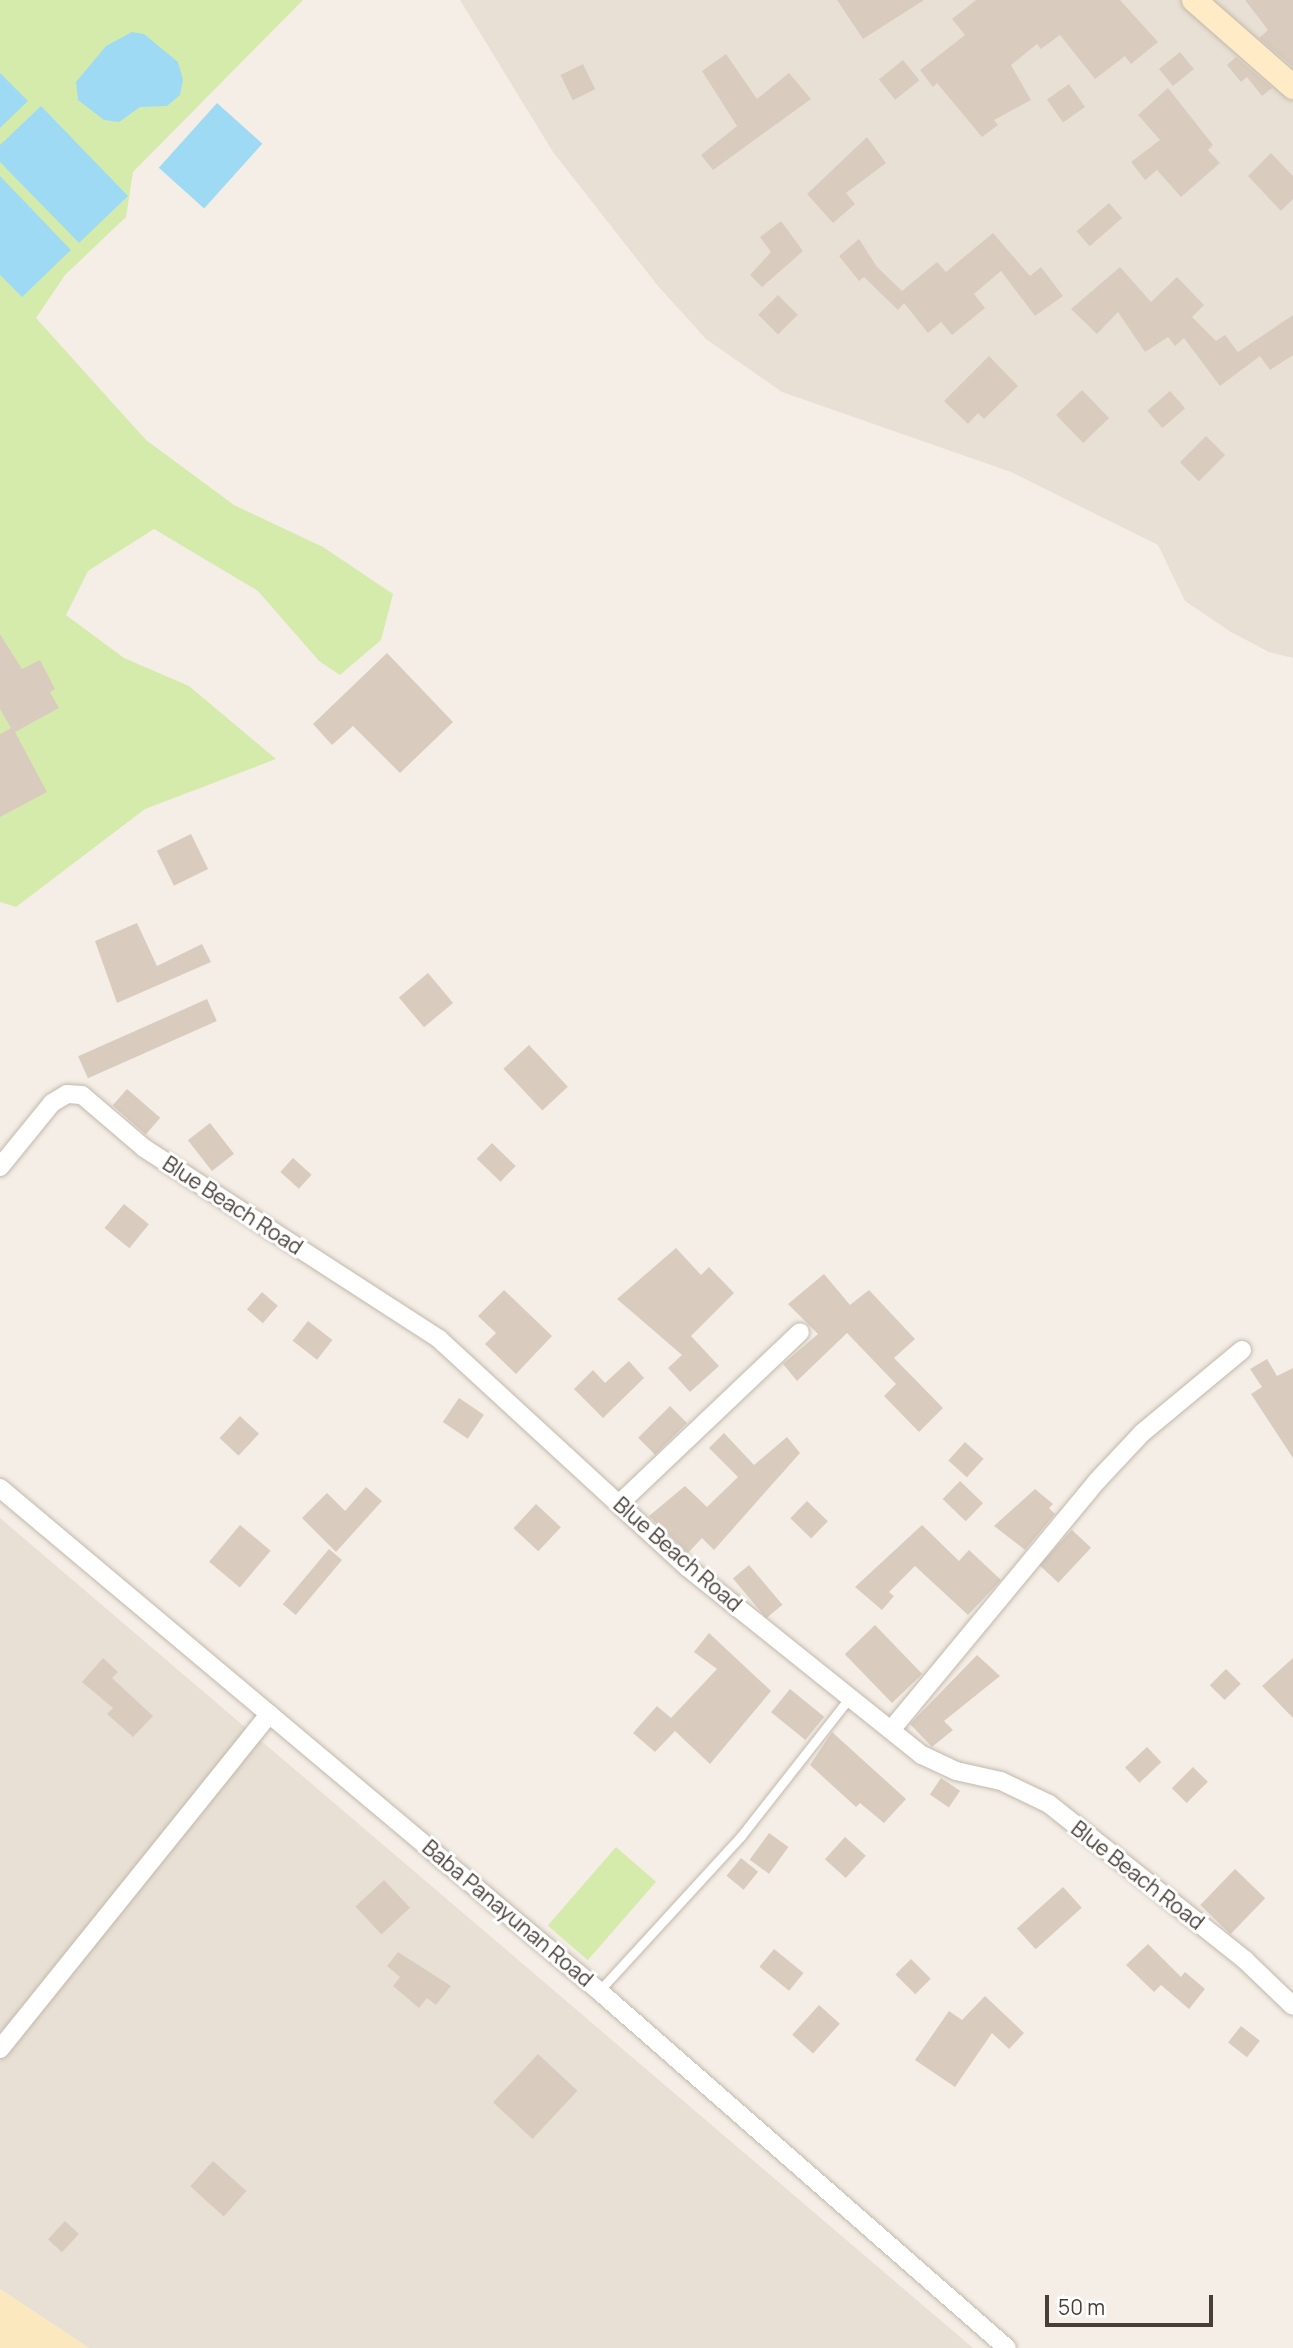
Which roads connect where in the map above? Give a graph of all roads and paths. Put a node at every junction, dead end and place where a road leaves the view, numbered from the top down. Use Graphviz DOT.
graph roads {
  1 [pos="1194,0"];
  2 [pos="1293,87"];
  3 [pos="0,1167"];
  4 [pos="800,1332"];
  5 [pos="1242,1350"];
  6 [pos="0,1488"];
  7 [pos="620,1503"];
  8 [pos="850,1697"];
  9 [pos="269,1714"];
  10 [pos="891,1730"];
  11 [pos="599,1990"];
  12 [pos="1293,2006"];
  13 [pos="0,2049"];
  14 [pos="1007,2348"];
  1 -- 2 [label="main road"];
  3 -- 7 [label="street, Blue Beach Road"];
  4 -- 7 [label="street"];
  5 -- 10 [label="street"];
  6 -- 9 [label="street, Baba Panayunan Road"];
  7 -- 8 [label="street, Blue Beach Road"];
  8 -- 10 [label="street, Blue Beach Road"];
  8 -- 11 [label="lane"];
  9 -- 11 [label="street, Baba Panayunan Road"];
  9 -- 13 [label="street"];
  10 -- 12 [label="street, Blue Beach Road"];
  11 -- 14 [label="street, Baba Panayunan Road"];
}
